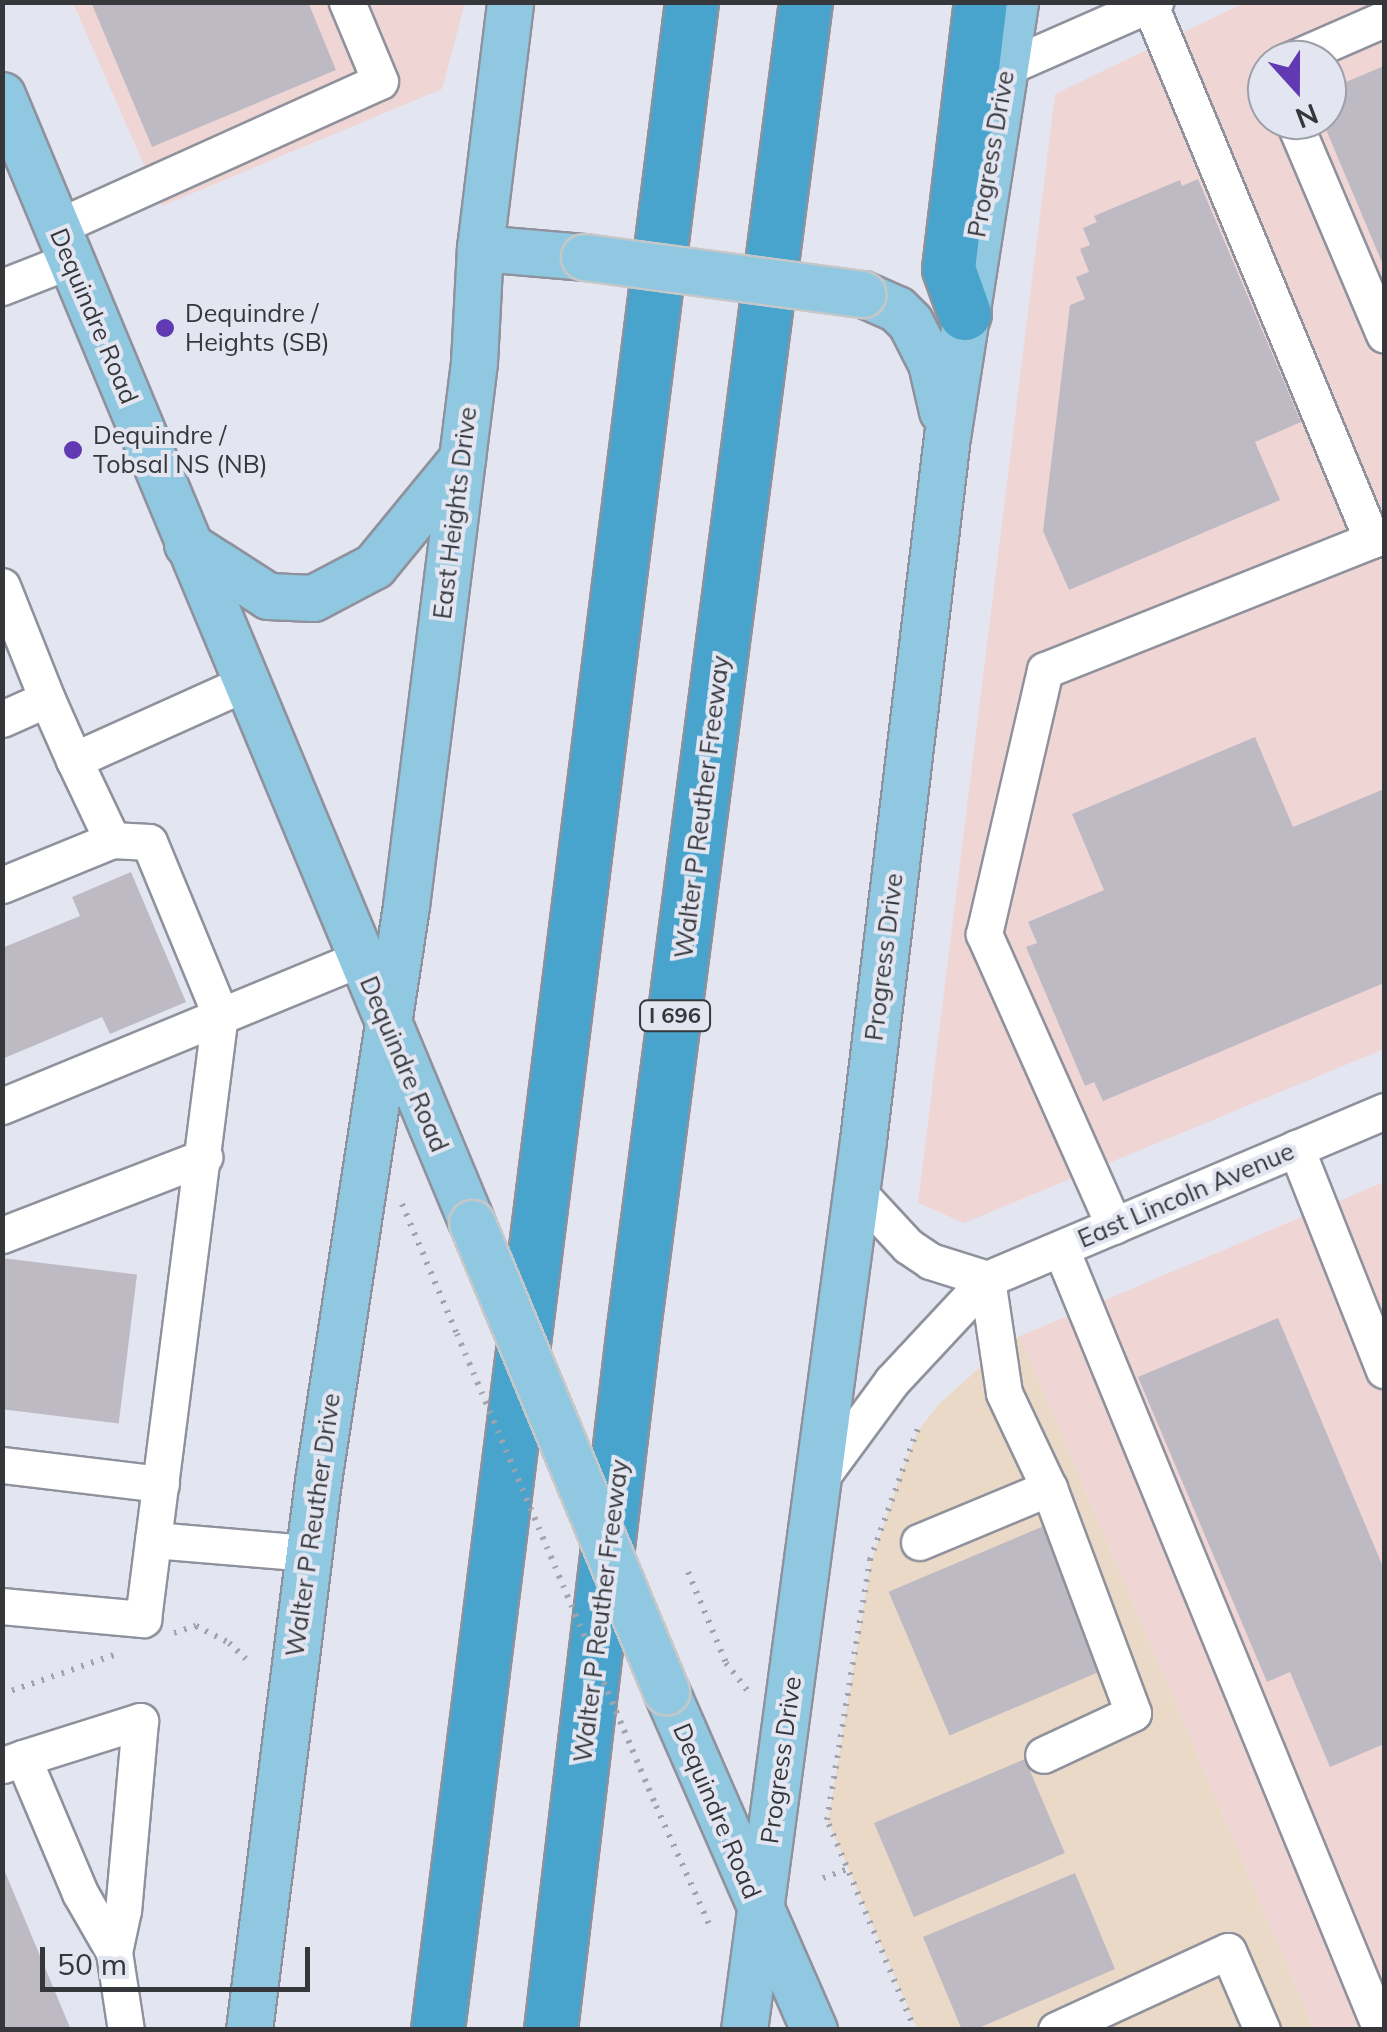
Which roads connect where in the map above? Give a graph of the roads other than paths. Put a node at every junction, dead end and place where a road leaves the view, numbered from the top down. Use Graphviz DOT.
graph roads {
  1 [pos="347,2"];
  2 [pos="510,2"];
  3 [pos="692,2"];
  4 [pos="806,2"];
  5 [pos="981,2"];
  6 [pos="1015,2"];
  7 [pos="1152,4"];
  8 [pos="1384,19"];
  9 [pos="1336,40"];
  10 [pos="1007,68"];
  11 [pos="2,94"];
  12 [pos="1302,140"];
  13 [pos="64,244"];
  14 [pos="480,248"];
  15 [pos="2,288"];
  16 [pos="965,314"];
  17 [pos="1384,334"];
  18 [pos="947,437"];
  19 [pos="462,459"];
  20 [pos="188,544"];
  21 [pos="1378,554"];
  22 [pos="2,586"];
  23 [pos="245,684"];
  24 [pos="48,699"];
  25 [pos="2,719"];
  26 [pos="74,760"];
  27 [pos="112,840"];
  28 [pos="2,885"];
  29 [pos="359,960"];
  30 [pos="220,1014"];
  31 [pos="387,1023"];
  32 [pos="2,1106"];
  33 [pos="1384,1111"];
  34 [pos="1296,1148"];
  35 [pos="204,1157"];
  36 [pos="855,1189"];
  37 [pos="1114,1226"];
  38 [pos="2,1235"];
  39 [pos="1060,1249"];
  40 [pos="988,1279"];
  41 [pos="1384,1370"];
  42 [pos="2,1466"];
  43 [pos="817,1481"];
  44 [pos="160,1484"];
  45 [pos="1049,1488"];
  46 [pos="153,1540"];
  47 [pos="919,1542"];
  48 [pos="309,1553"];
  49 [pos="2,1606"];
  50 [pos="1043,1755"];
  51 [pos="13,1762"];
  52 [pos="759,1912"];
  53 [pos="114,1952"];
  54 [pos="126,2030"];
  55 [pos="249,2030"];
  56 [pos="438,2030"];
  57 [pos="550,2030"];
  58 [pos="744,2030"];
  59 [pos="814,2030"];
  60 [pos="1056,2030"];
  61 [pos="1262,2030"];
  62 [pos="1382,2030"];
  1 -- 13 [label="street"];
  2 -- 14 [label="main road, East Heights Drive"];
  3 -- 56 [label="highway"];
  4 -- 57 [label="highway, Walter P Reuther Freeway / I 696"];
  5 -- 16 [label="highway"];
  6 -- 10 [label="main road, Progress Drive"];
  7 -- 10 [label="street"];
  7 -- 21 [label="street"];
  8 -- 9 [label="street"];
  10 -- 16 [label="main road, Progress Drive"];
  11 -- 13 [label="main road, Dequindre Road"];
  12 -- 17 [label="street"];
  13 -- 15 [label="street"];
  13 -- 20 [label="main road, Dequindre Road"];
  14 -- 18 [label="main road, bridge"];
  14 -- 19 [label="main road, East Heights Drive"];
  16 -- 18 [label="main road, Progress Drive"];
  18 -- 36 [label="main road, Progress Drive"];
  19 -- 20 [label="main road"];
  19 -- 31 [label="main road, East Heights Drive"];
  20 -- 23 [label="main road, Dequindre Road"];
  21 -- 37 [label="street"];
  22 -- 24 [label="street"];
  23 -- 26 [label="street"];
  23 -- 29 [label="main road, Dequindre Road"];
  24 -- 25 [label="street"];
  24 -- 26 [label="street"];
  26 -- 27 [label="street"];
  27 -- 28 [label="street"];
  27 -- 30 [label="street"];
  29 -- 30 [label="street"];
  29 -- 31 [label="main road, Dequindre Road"];
  30 -- 32 [label="street"];
  30 -- 35 [label="street"];
  31 -- 48 [label="main road, Walter P Reuther Drive"];
  31 -- 52 [label="main road, Dequindre Road, bridge"];
  33 -- 34 [label="street, East Lincoln Avenue"];
  34 -- 37 [label="street, East Lincoln Avenue"];
  34 -- 41 [label="street"];
  35 -- 38 [label="street"];
  35 -- 44 [label="street"];
  36 -- 40 [label="street"];
  36 -- 43 [label="main road, Progress Drive"];
  37 -- 39 [label="street, East Lincoln Avenue"];
  39 -- 40 [label="street, East Lincoln Avenue"];
  39 -- 62 [label="street"];
  40 -- 43 [label="street, East Lincoln Avenue"];
  40 -- 45 [label="street"];
  42 -- 44 [label="street"];
  43 -- 52 [label="main road, Progress Drive"];
  44 -- 46 [label="street"];
  45 -- 47 [label="street"];
  45 -- 50 [label="street"];
  46 -- 48 [label="street"];
  46 -- 49 [label="street"];
  48 -- 55 [label="main road, Walter P Reuther Drive"];
  51 -- 53 [label="street"];
  51 -- 53 [label="street"];
  52 -- 58 [label="main road"];
  52 -- 59 [label="main road, Dequindre Road"];
  53 -- 54 [label="street"];
  60 -- 61 [label="street"];
}
